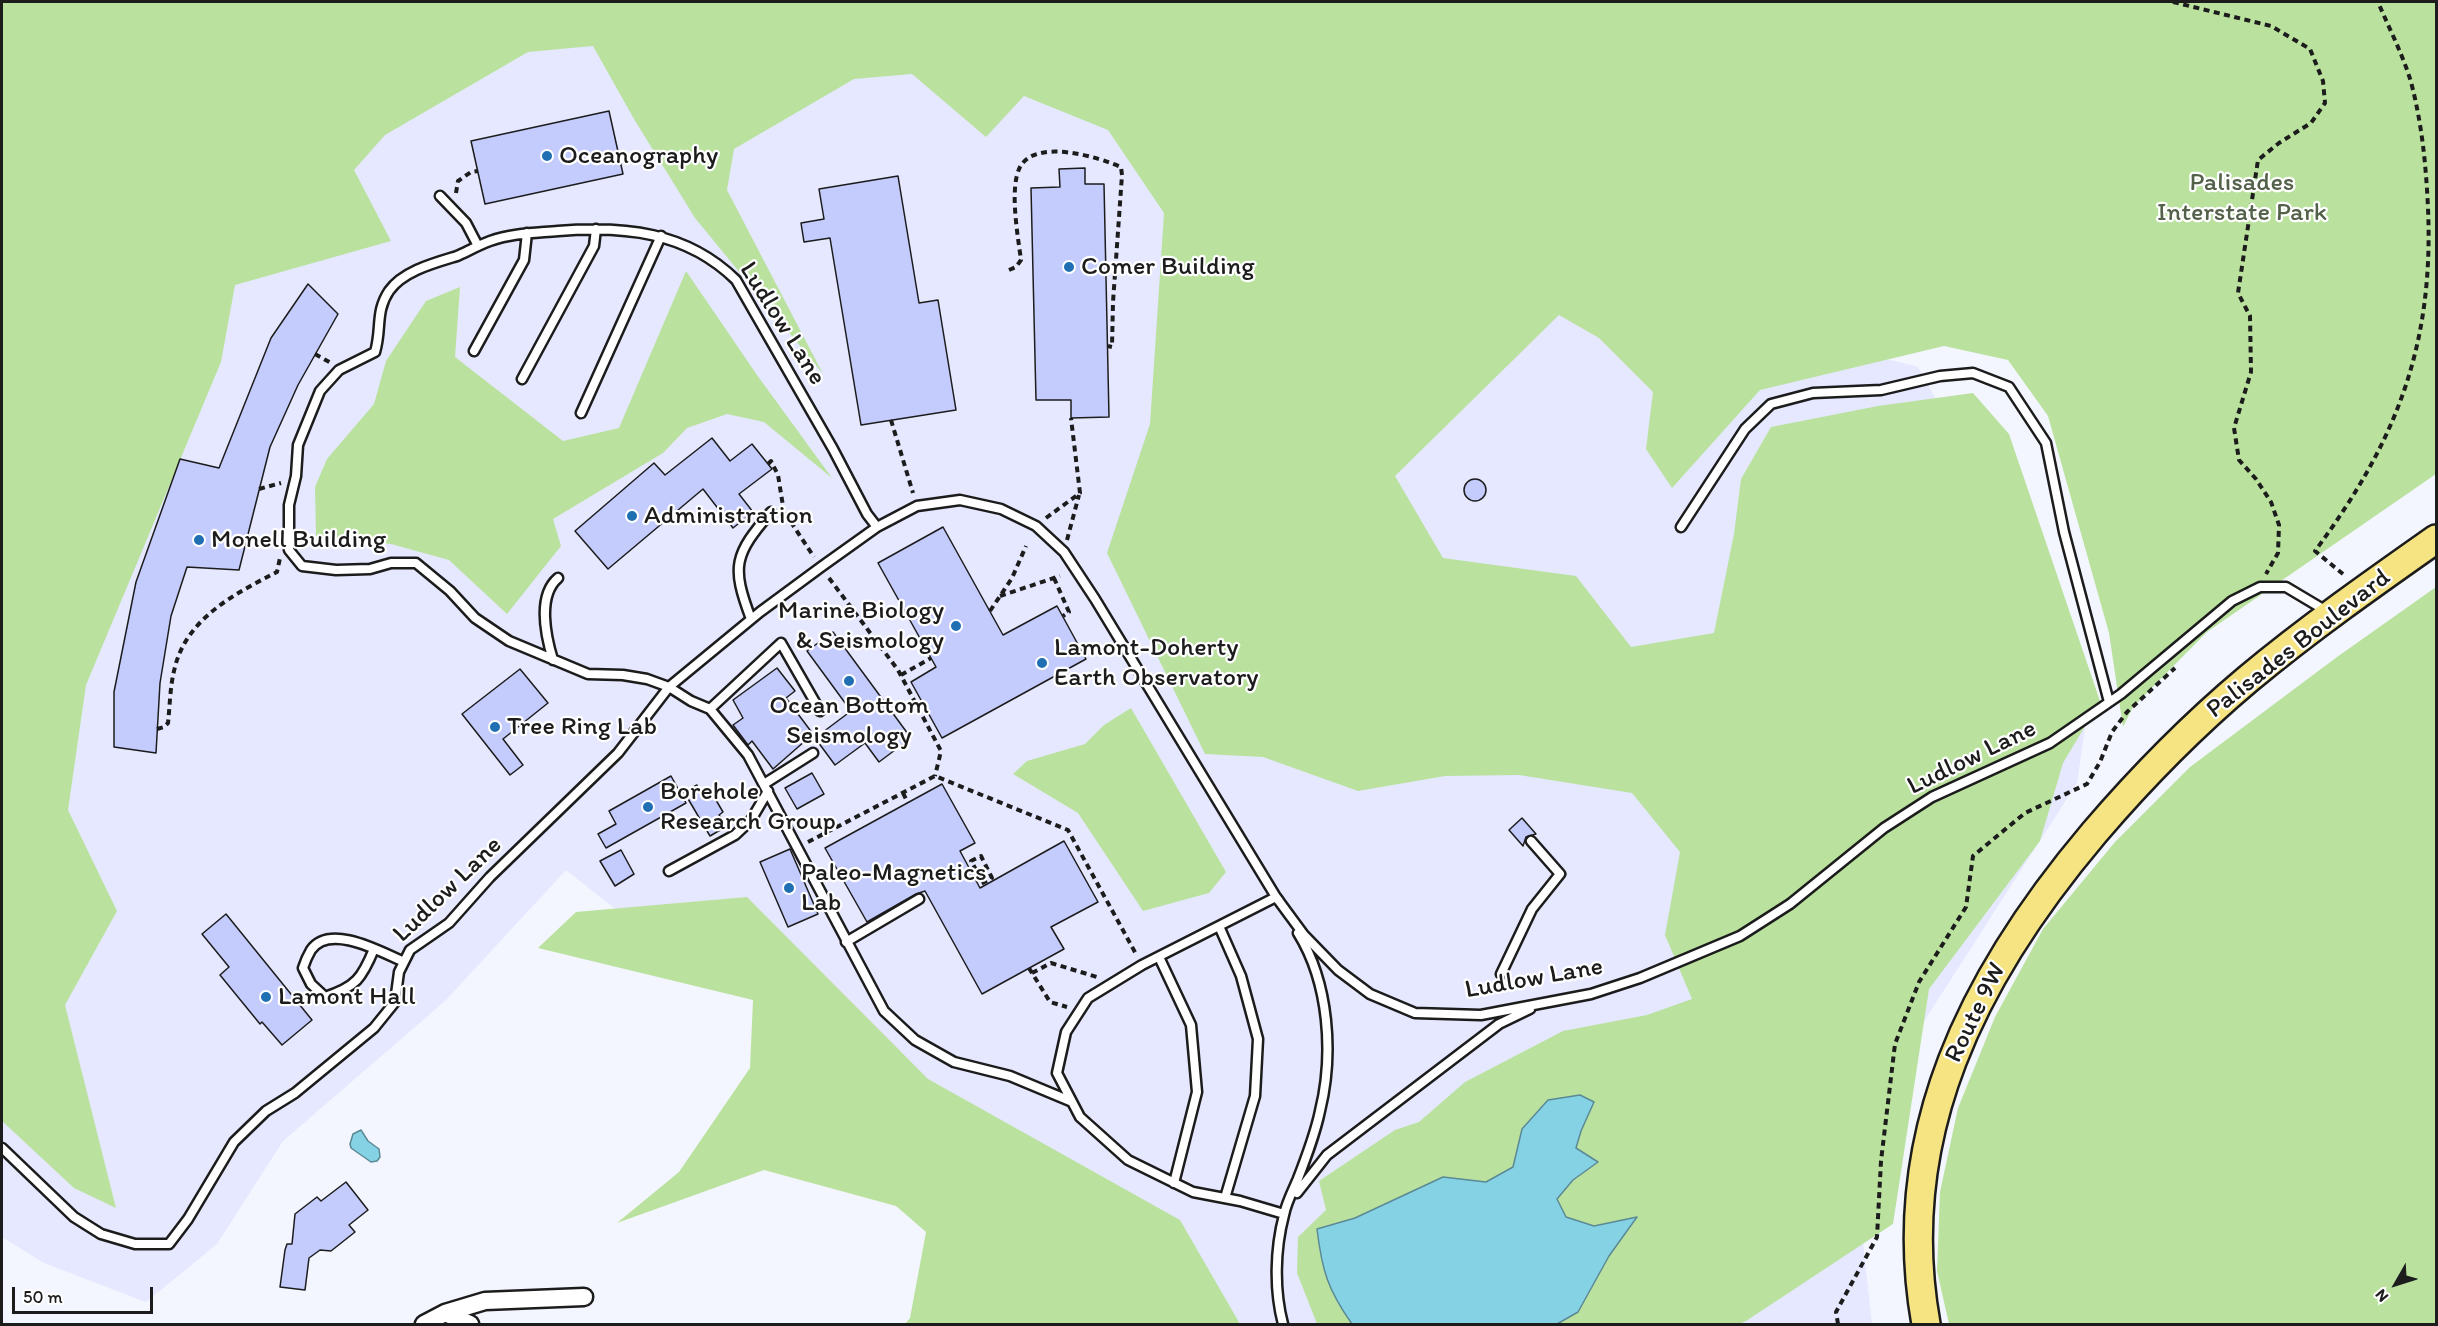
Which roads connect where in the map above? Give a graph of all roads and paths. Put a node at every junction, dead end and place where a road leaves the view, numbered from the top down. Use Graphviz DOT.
graph roads {
  1 [pos="2173,2"];
  2 [pos="2378,2"];
  3 [pos="440,196"];
  4 [pos="597,229"];
  5 [pos="527,233"];
  6 [pos="661,236"];
  7 [pos="478,246"];
  8 [pos="1009,270"];
  9 [pos="1108,346"];
  10 [pos="474,351"];
  11 [pos="315,354"];
  12 [pos="337,366"];
  13 [pos="522,379"];
  14 [pos="581,413"];
  15 [pos="1071,418"];
  16 [pos="891,420"];
  17 [pos="768,464"];
  18 [pos="284,482"];
  19 [pos="260,489"];
  20 [pos="1080,493"];
  21 [pos="917,506"];
  22 [pos="771,513"];
  23 [pos="1035,526"];
  24 [pos="1681,526"];
  25 [pos="877,527"];
  26 [pos="2436,540"];
  27 [pos="1026,546"];
  28 [pos="1064,552"];
  29 [pos="821,567"];
  30 [pos="2343,574"];
  31 [pos="1060,576"];
  32 [pos="558,578"];
  33 [pos="1054,578"];
  34 [pos="2259,587"];
  35 [pos="1000,596"];
  36 [pos="990,611"];
  37 [pos="2331,614"];
  38 [pos="1063,616"];
  39 [pos="751,619"];
  40 [pos="931,658"];
  41 [pos="553,660"];
  42 [pos="901,675"];
  43 [pos="669,687"];
  44 [pos="2109,702"];
  45 [pos="710,709"];
  46 [pos="820,711"];
  47 [pos="813,753"];
  48 [pos="2166,754"];
  49 [pos="935,776"];
  50 [pos="766,788"];
  51 [pos="903,793"];
  52 [pos="908,802"];
  53 [pos="1531,841"];
  54 [pos="798,847"];
  55 [pos="669,871"];
  56 [pos="974,877"];
  57 [pos="979,885"];
  58 [pos="1276,897"];
  59 [pos="919,899"];
  60 [pos="1219,926"];
  61 [pos="846,942"];
  62 [pos="374,949"];
  63 [pos="1159,957"];
  64 [pos="404,962"];
  65 [pos="1142,965"];
  66 [pos="1032,973"];
  67 [pos="1501,974"];
  68 [pos="1107,980"];
  69 [pos="1539,1005"];
  70 [pos="1070,1101"];
  71 [pos="2,1148"];
  72 [pos="1174,1182"];
  73 [pos="1225,1198"];
  74 [pos="1284,1214"];
  75 [pos="584,1297"];
  76 [pos="445,1312"];
  77 [pos="424,1324"];
  78 [pos="470,1324"];
  79 [pos="1283,1324"];
  80 [pos="1926,1324"];
  1 -- 34 [label="path"];
  2 -- 30 [label="path"];
  3 -- 7 [label="lane"];
  4 -- 5 [label="lane, Ludlow Lane"];
  4 -- 6 [label="lane, Ludlow Lane"];
  4 -- 13 [label="lane"];
  5 -- 7 [label="lane, Ludlow Lane"];
  5 -- 10 [label="lane"];
  6 -- 14 [label="lane"];
  6 -- 25 [label="lane, Ludlow Lane"];
  7 -- 41 [label="lane, Ludlow Lane"];
  8 -- 9 [label="path"];
  11 -- 12 [label="path"];
  15 -- 20 [label="path"];
  16 -- 21 [label="path"];
  17 -- 29 [label="path"];
  18 -- 19 [label="path"];
  20 -- 23 [label="path"];
  20 -- 28 [label="path"];
  21 -- 23 [label="lane, Ludlow Lane"];
  21 -- 25 [label="lane, Ludlow Lane"];
  22 -- 39 [label="lane"];
  23 -- 28 [label="lane, Ludlow Lane"];
  24 -- 44 [label="lane"];
  25 -- 29 [label="lane, Ludlow Lane"];
  26 -- 37 [label="main road, Palisades Boulevard"];
  27 -- 35 [label="path"];
  28 -- 58 [label="lane, Ludlow Lane"];
  29 -- 39 [label="lane, Ludlow Lane"];
  29 -- 42 [label="path"];
  31 -- 33 [label="path"];
  32 -- 41 [label="lane"];
  33 -- 35 [label="path"];
  33 -- 38 [label="path"];
  34 -- 37 [label="lane, Ludlow Lane"];
  34 -- 44 [label="lane, Ludlow Lane"];
  35 -- 36 [label="path"];
  37 -- 48 [label="main road, Palisades Boulevard"];
  39 -- 43 [label="lane, Ludlow Lane"];
  40 -- 42 [label="path"];
  41 -- 43 [label="lane, Ludlow Lane"];
  42 -- 49 [label="path"];
  43 -- 45 [label="lane"];
  43 -- 64 [label="lane, Ludlow Lane"];
  44 -- 69 [label="lane, Ludlow Lane"];
  45 -- 46 [label="lane"];
  45 -- 50 [label="lane"];
  47 -- 50 [label="lane"];
  48 -- 80 [label="main road, Route 9W"];
  49 -- 51 [label="path"];
  49 -- 65 [label="path"];
  50 -- 54 [label="lane"];
  50 -- 55 [label="lane"];
  51 -- 52 [label="path"];
  51 -- 54 [label="path"];
  53 -- 67 [label="lane"];
  54 -- 61 [label="lane"];
  56 -- 57 [label="path"];
  58 -- 60 [label="lane"];
  58 -- 69 [label="lane, Ludlow Lane"];
  58 -- 74 [label="lane"];
  59 -- 61 [label="lane"];
  60 -- 63 [label="lane"];
  60 -- 73 [label="lane"];
  61 -- 70 [label="lane"];
  62 -- 62 [label="lane"];
  62 -- 64 [label="lane"];
  63 -- 65 [label="lane"];
  63 -- 72 [label="lane"];
  64 -- 71 [label="lane, Ludlow Lane"];
  65 -- 70 [label="lane"];
  66 -- 68 [label="path"];
  69 -- 74 [label="lane"];
  70 -- 72 [label="lane"];
  72 -- 73 [label="lane"];
  73 -- 74 [label="lane"];
  74 -- 79 [label="lane"];
  75 -- 76 [label="street"];
  76 -- 77 [label="street"];
  76 -- 78 [label="street"];
}
